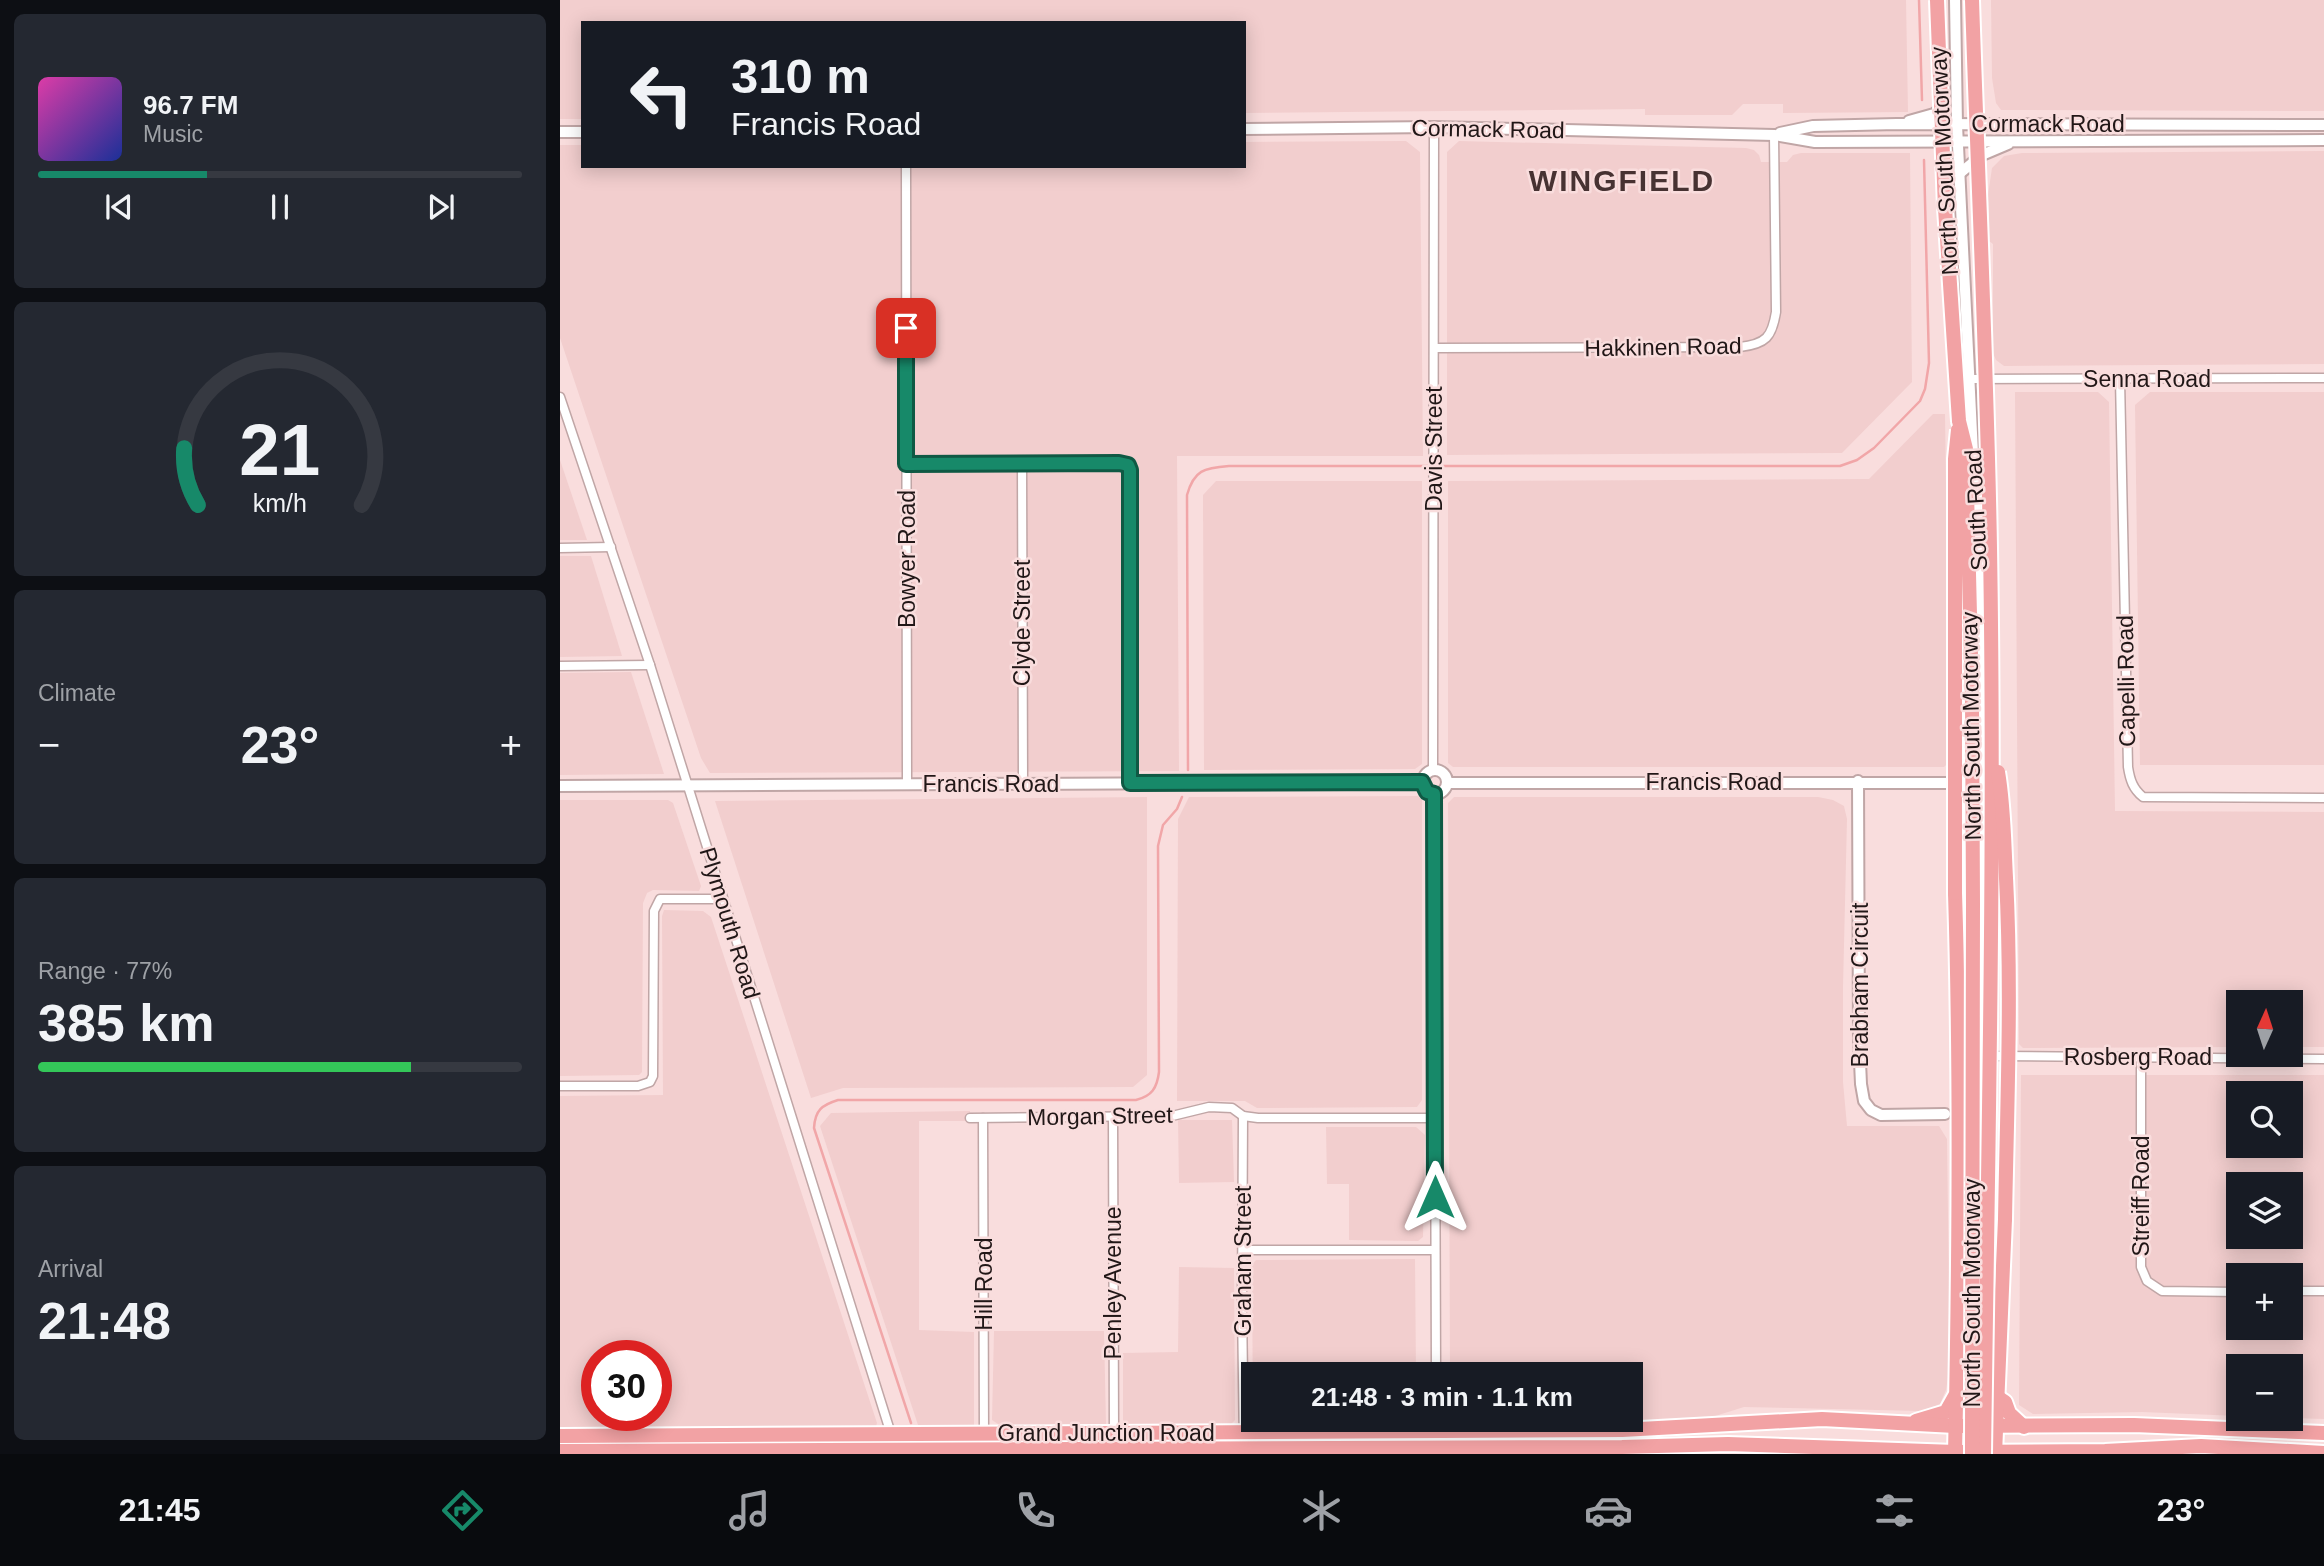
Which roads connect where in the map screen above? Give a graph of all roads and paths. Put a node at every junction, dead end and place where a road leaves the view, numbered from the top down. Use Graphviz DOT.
graph roads {
  1 [pos="1937,0"];
  2 [pos="1955,0"];
  3 [pos="1972,0"];
  4 [pos="1956,95"];
  5 [pos="2091,123"];
  6 [pos="1896,124"];
  7 [pos="1957,125"];
  8 [pos="2324,125"];
  9 [pos="1434,127"];
  10 [pos="1246,128"];
  11 [pos="560,132"];
  12 [pos="581,132"];
  13 [pos="1774,135"];
  14 [pos="1958,140"];
  15 [pos="2024,140"];
  16 [pos="2092,140"];
  17 [pos="2324,140"];
  18 [pos="906,168"];
  19 [pos="1959,174"];
  20 [pos="1434,348"];
  21 [pos="2324,378"];
  22 [pos="1969,379"];
  23 [pos="2120,379"];
  24 [pos="560,397"];
  25 [pos="1959,421"];
  26 [pos="1022,463"];
  27 [pos="906,464"];
  28 [pos="611,547"];
  29 [pos="560,548"];
  30 [pos="650,665"];
  31 [pos="560,666"];
  32 [pos="1992,729"];
  33 [pos="1433,770"];
  34 [pos="1422,782"];
  35 [pos="1858,782"];
  36 [pos="1130,783"];
  37 [pos="1447,783"];
  38 [pos="1980,783"];
  39 [pos="907,784"];
  40 [pos="1023,784"];
  41 [pos="687,785"];
  42 [pos="560,786"];
  43 [pos="1434,794"];
  44 [pos="2324,798"];
  45 [pos="722,899"];
  46 [pos="1993,1056"];
  47 [pos="2141,1058"];
  48 [pos="2324,1059"];
  49 [pos="560,1086"];
  50 [pos="1958,1102"];
  51 [pos="1945,1114"];
  52 [pos="1113,1116"];
  53 [pos="1243,1116"];
  54 [pos="970,1118"];
  55 [pos="983,1118"];
  56 [pos="1435,1118"];
  57 [pos="1958,1130"];
  58 [pos="1243,1250"];
  59 [pos="1435,1250"];
  60 [pos="2303,1291"];
  61 [pos="2324,1291"];
  62 [pos="2226,1292"];
  63 [pos="1244,1362"];
  64 [pos="1436,1362"];
  65 [pos="1958,1385"];
  66 [pos="1996,1396"];
  67 [pos="1908,1423"];
  68 [pos="1955,1426"];
  69 [pos="1995,1427"];
  70 [pos="2024,1427"];
  71 [pos="1643,1429"];
  72 [pos="1244,1432"];
  73 [pos="1436,1432"];
  74 [pos="1114,1433"];
  75 [pos="2324,1433"];
  76 [pos="862,1434"];
  77 [pos="891,1434"];
  78 [pos="984,1434"];
  79 [pos="766,1435"];
  80 [pos="565,1436"];
  81 [pos="1436,1447"];
  82 [pos="1244,1448"];
  83 [pos="1114,1449"];
  84 [pos="766,1450"];
  85 [pos="891,1450"];
  86 [pos="984,1450"];
  87 [pos="566,1452"];
  88 [pos="862,1452"];
  89 [pos="1930,1453"];
  90 [pos="1955,1453"];
  91 [pos="1991,1453"];
  92 [pos="2070,1453"];
  93 [pos="2324,1453"];
  94 [pos="1972,1454"];
  1 -- 25 [label="highway, North South Motorway, bridge"];
  2 -- 4 [label="street, South Road"];
  3 -- 32 [label="highway, North South Motorway, bridge"];
  4 -- 6 [label="street"];
  4 -- 7 [label="street, South Road"];
  5 -- 7 [label="street, Cormack Road"];
  5 -- 8 [label="street, Cormack Road"];
  5 -- 16 [label="street"];
  6 -- 7 [label="street, Cormack Road"];
  6 -- 13 [label="street, Cormack Road"];
  7 -- 14 [label="street, South Road"];
  9 -- 10 [label="street, Cormack Road"];
  9 -- 13 [label="street, Cormack Road"];
  9 -- 20 [label="street, Davis Street"];
  11 -- 12 [label="street"];
  13 -- 14 [label="street, Cormack Road"];
  13 -- 20 [label="street, Hakkinen Road"];
  14 -- 15 [label="street, Cormack Road"];
  14 -- 19 [label="street, South Road"];
  15 -- 16 [label="street, Cormack Road"];
  15 -- 19 [label="street"];
  16 -- 17 [label="street, Cormack Road"];
  18 -- 27 [label="street, Bowyer Road"];
  19 -- 22 [label="street, South Road"];
  20 -- 33 [label="street, Davis Street"];
  21 -- 23 [label="street, Senna Road"];
  22 -- 23 [label="street, Senna Road"];
  22 -- 38 [label="street, South Road"];
  23 -- 44 [label="street, Capelli Road"];
  24 -- 28 [label="street, Plymouth Road"];
  25 -- 50 [label="highway, bridge"];
  25 -- 94 [label="highway, North South Motorway, bridge"];
  26 -- 27 [label="street"];
  26 -- 36 [label="street"];
  26 -- 40 [label="street, Clyde Street"];
  27 -- 39 [label="street, Bowyer Road"];
  28 -- 29 [label="street"];
  28 -- 30 [label="street, Plymouth Road"];
  30 -- 31 [label="street"];
  30 -- 41 [label="street, Plymouth Road"];
  32 -- 66 [label="highway, bridge"];
  32 -- 91 [label="highway, North South Motorway, bridge"];
  33 -- 34 [label="street"];
  33 -- 37 [label="street"];
  34 -- 36 [label="street, Francis Road"];
  34 -- 43 [label="street"];
  35 -- 37 [label="street, Francis Road"];
  35 -- 38 [label="street, Francis Road"];
  35 -- 51 [label="street, Brabham Circuit"];
  36 -- 40 [label="street, Francis Road"];
  37 -- 43 [label="street"];
  38 -- 46 [label="street, South Road"];
  39 -- 40 [label="street, Francis Road"];
  39 -- 41 [label="street, Francis Road"];
  41 -- 42 [label="street, Francis Road"];
  41 -- 45 [label="street, Plymouth Road"];
  43 -- 56 [label="street"];
  45 -- 49 [label="street"];
  45 -- 77 [label="street, Plymouth Road"];
  46 -- 47 [label="street, Rosberg Road"];
  47 -- 48 [label="street, Rosberg Road"];
  47 -- 62 [label="street, Streiff Road"];
  50 -- 51 [label="street"];
  50 -- 57 [label="highway"];
  51 -- 57 [label="street"];
  52 -- 53 [label="street, Morgan Street"];
  52 -- 55 [label="street, Morgan Street"];
  52 -- 74 [label="street, Penley Avenue"];
  53 -- 56 [label="street, Morgan Street"];
  53 -- 58 [label="street, Graham Street"];
  54 -- 55 [label="street, Morgan Street"];
  55 -- 78 [label="street, Hill Road"];
  56 -- 59 [label="street"];
  57 -- 65 [label="highway"];
  58 -- 59 [label="street"];
  58 -- 63 [label="street, Graham Street"];
  59 -- 64 [label="street"];
  60 -- 61 [label="street"];
  65 -- 67 [label="highway"];
  65 -- 68 [label="highway"];
  66 -- 69 [label="highway"];
  66 -- 70 [label="highway"];
  67 -- 68 [label="highway, Grand Junction Road"];
  67 -- 71 [label="highway, Grand Junction Road"];
  68 -- 69 [label="highway, Grand Junction Road"];
  68 -- 90 [label="highway"];
  69 -- 70 [label="highway, Grand Junction Road"];
  69 -- 91 [label="highway"];
  70 -- 75 [label="highway, Grand Junction Road"];
  72 -- 74 [label="highway, Grand Junction Road"];
  72 -- 82 [label="street, Graham Street"];
  73 -- 81 [label="street"];
  74 -- 78 [label="highway, Grand Junction Road"];
  74 -- 83 [label="street, Penley Avenue"];
  76 -- 77 [label="highway, Grand Junction Road"];
  76 -- 79 [label="highway, Grand Junction Road"];
  76 -- 88 [label="street"];
  77 -- 78 [label="highway, Grand Junction Road"];
  77 -- 85 [label="street, Plymouth Road"];
  78 -- 86 [label="street, Hill Road"];
  79 -- 80 [label="highway, Grand Junction Road"];
  79 -- 84 [label="highway"];
  80 -- 87 [label="street"];
  81 -- 82 [label="highway, Grand Junction Road"];
  81 -- 89 [label="highway, Grand Junction Road"];
  82 -- 83 [label="highway, Grand Junction Road"];
  83 -- 86 [label="highway, Grand Junction Road"];
  84 -- 87 [label="highway, Grand Junction Road"];
  84 -- 88 [label="highway, Grand Junction Road"];
  85 -- 86 [label="highway, Grand Junction Road"];
  85 -- 88 [label="highway, Grand Junction Road"];
  89 -- 90 [label="highway, Grand Junction Road"];
  90 -- 91 [label="highway, Grand Junction Road"];
  91 -- 92 [label="highway, Grand Junction Road"];
  92 -- 93 [label="highway, Grand Junction Road"];
}
